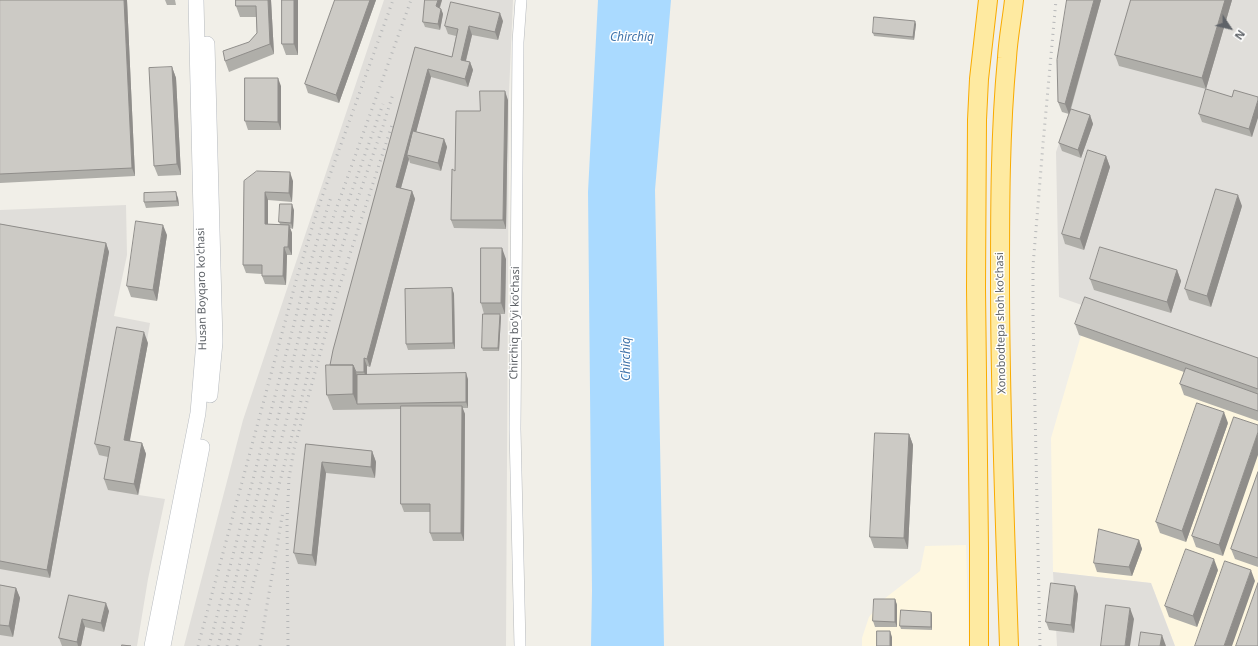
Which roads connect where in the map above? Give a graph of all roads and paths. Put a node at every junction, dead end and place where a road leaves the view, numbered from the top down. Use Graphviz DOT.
graph roads {
  1 [pos="196,0"];
  2 [pos="206,0"];
  3 [pos="521,0"];
  4 [pos="988,0"];
  5 [pos="1014,0"];
  6 [pos="210,341"];
  7 [pos="152,646"];
  8 [pos="163,646"];
  9 [pos="520,646"];
  10 [pos="979,646"];
  11 [pos="1009,646"];
  1 -- 6 [label="main road, Husan Boyqaro ko'chasi"];
  2 -- 6 [label="main road, Husan Boyqaro ko'chasi"];
  3 -- 9 [label="street, Chirchiq bo'yi ko'chasi"];
  4 -- 10 [label="highway"];
  5 -- 11 [label="highway, Xonobodtepa shoh ko'chasi"];
  6 -- 7 [label="main road, Husan Boyqaro ko'chasi"];
  6 -- 8 [label="main road, Husan Boyqaro ko'chasi"];
}
